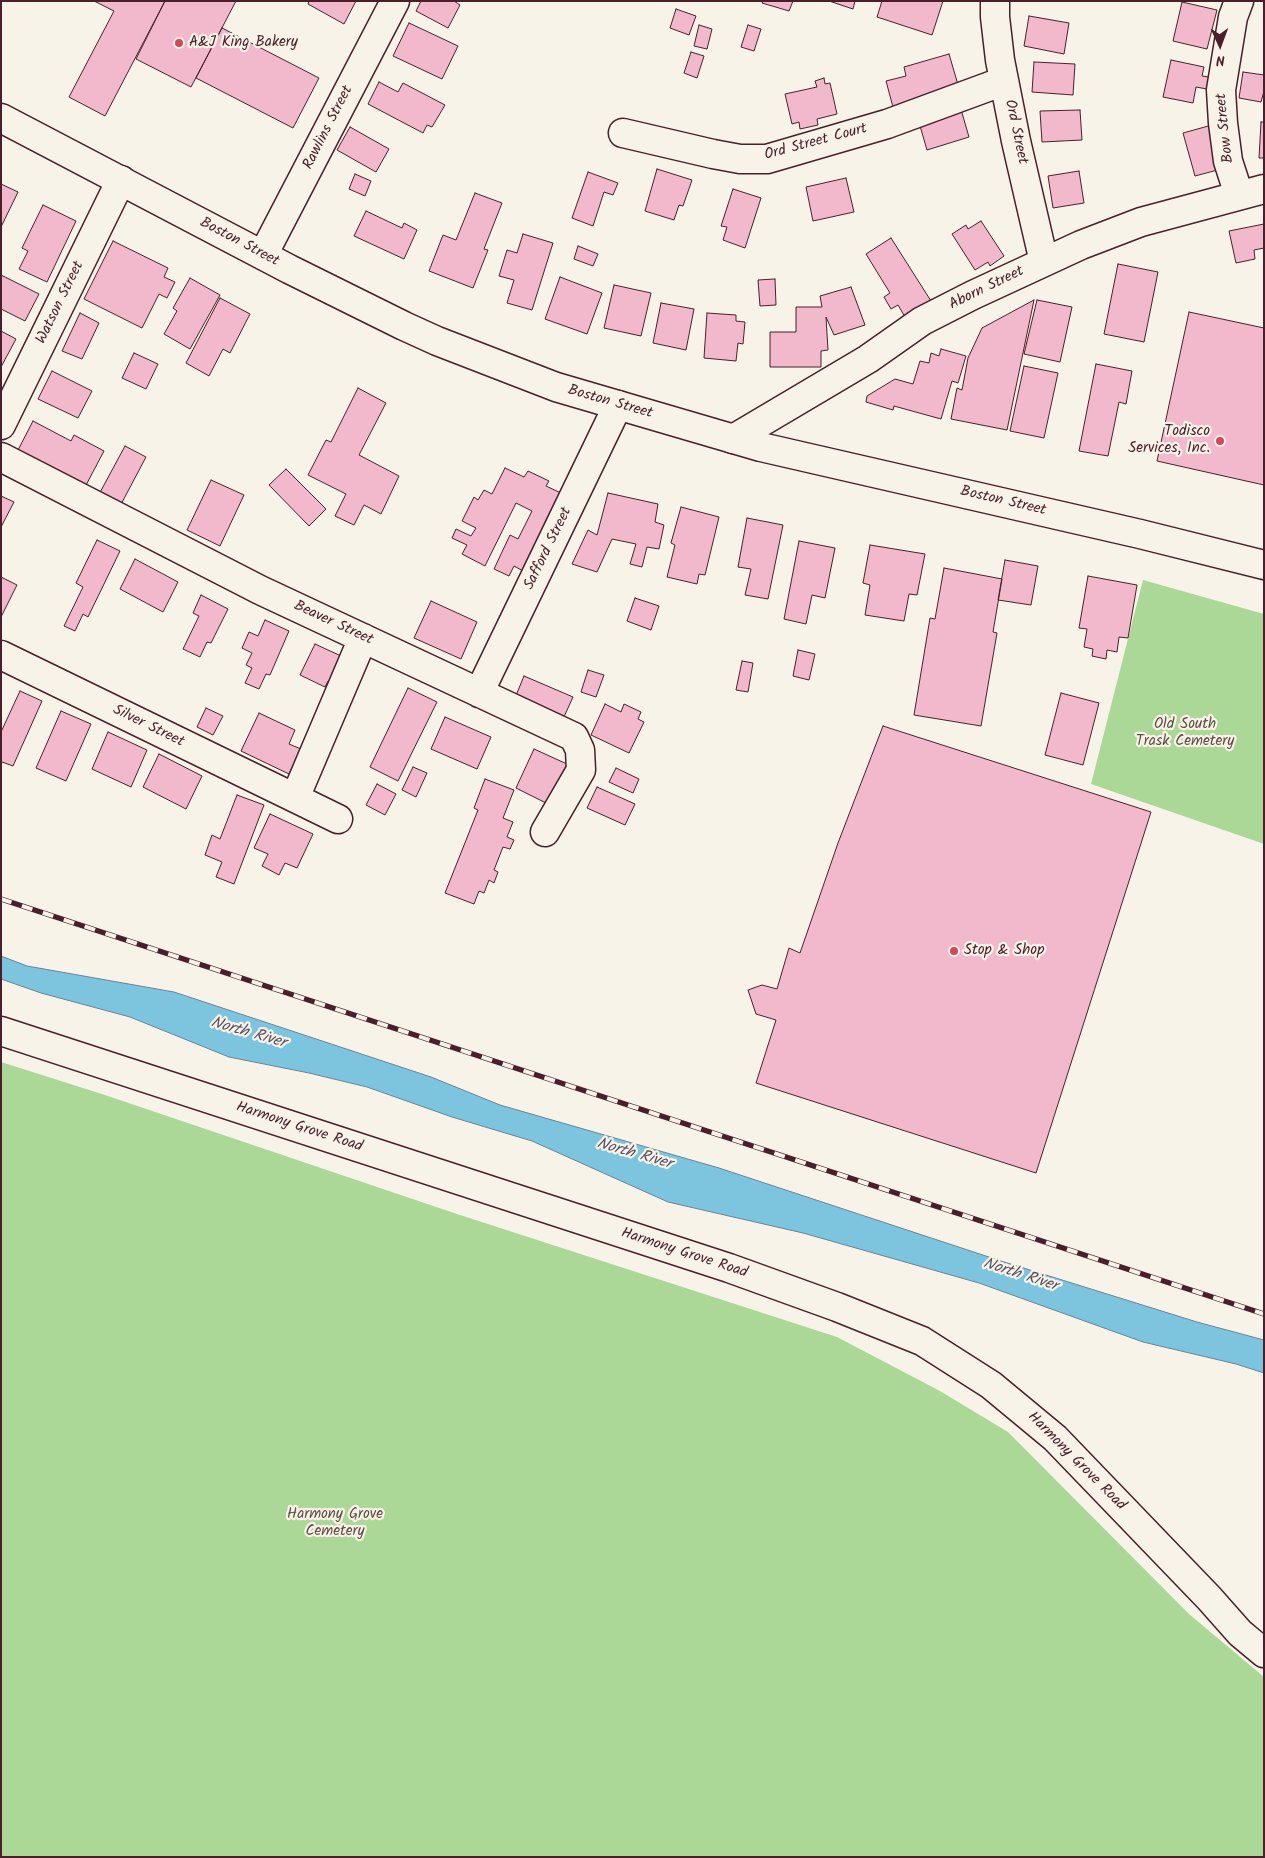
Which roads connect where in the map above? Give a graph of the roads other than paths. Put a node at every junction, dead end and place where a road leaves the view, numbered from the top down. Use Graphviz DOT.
graph roads {
  1 [pos="395,1"];
  2 [pos="995,1"];
  3 [pos="1239,1"];
  4 [pos="1004,81"];
  5 [pos="1,118"];
  6 [pos="623,133"];
  7 [pos="121,180"];
  8 [pos="1251,192"];
  9 [pos="263,255"];
  10 [pos="1044,262"];
  11 [pos="618,405"];
  12 [pos="1,425"];
  13 [pos="733,438"];
  14 [pos="1,457"];
  15 [pos="1264,565"];
  16 [pos="363,638"];
  17 [pos="1,655"];
  18 [pos="479,693"];
  19 [pos="295,798"];
  20 [pos="338,819"];
  21 [pos="545,832"];
  22 [pos="1,1031"];
  23 [pos="1264,1653"];
  1 -- 9 [label="street, Rawlins Street"];
  2 -- 4 [label="street, Ord Street"];
  3 -- 8 [label="street, Bow Street"];
  4 -- 6 [label="street, Ord Street Court"];
  4 -- 10 [label="street, Ord Street"];
  5 -- 7 [label="street, Boston Street"];
  7 -- 9 [label="street, Boston Street"];
  7 -- 12 [label="street, Watson Street"];
  8 -- 10 [label="street, Aborn Street"];
  9 -- 11 [label="street, Boston Street"];
  10 -- 13 [label="street, Aborn Street"];
  11 -- 13 [label="street, Boston Street"];
  11 -- 18 [label="street, Safford Street"];
  13 -- 15 [label="street, Boston Street"];
  14 -- 16 [label="street, Beaver Street"];
  16 -- 18 [label="street, Beaver Street"];
  16 -- 19 [label="street"];
  17 -- 19 [label="street, Silver Street"];
  18 -- 21 [label="street, Beaver Street"];
  19 -- 20 [label="street, Silver Street"];
  22 -- 23 [label="street, Harmony Grove Road"];
}
